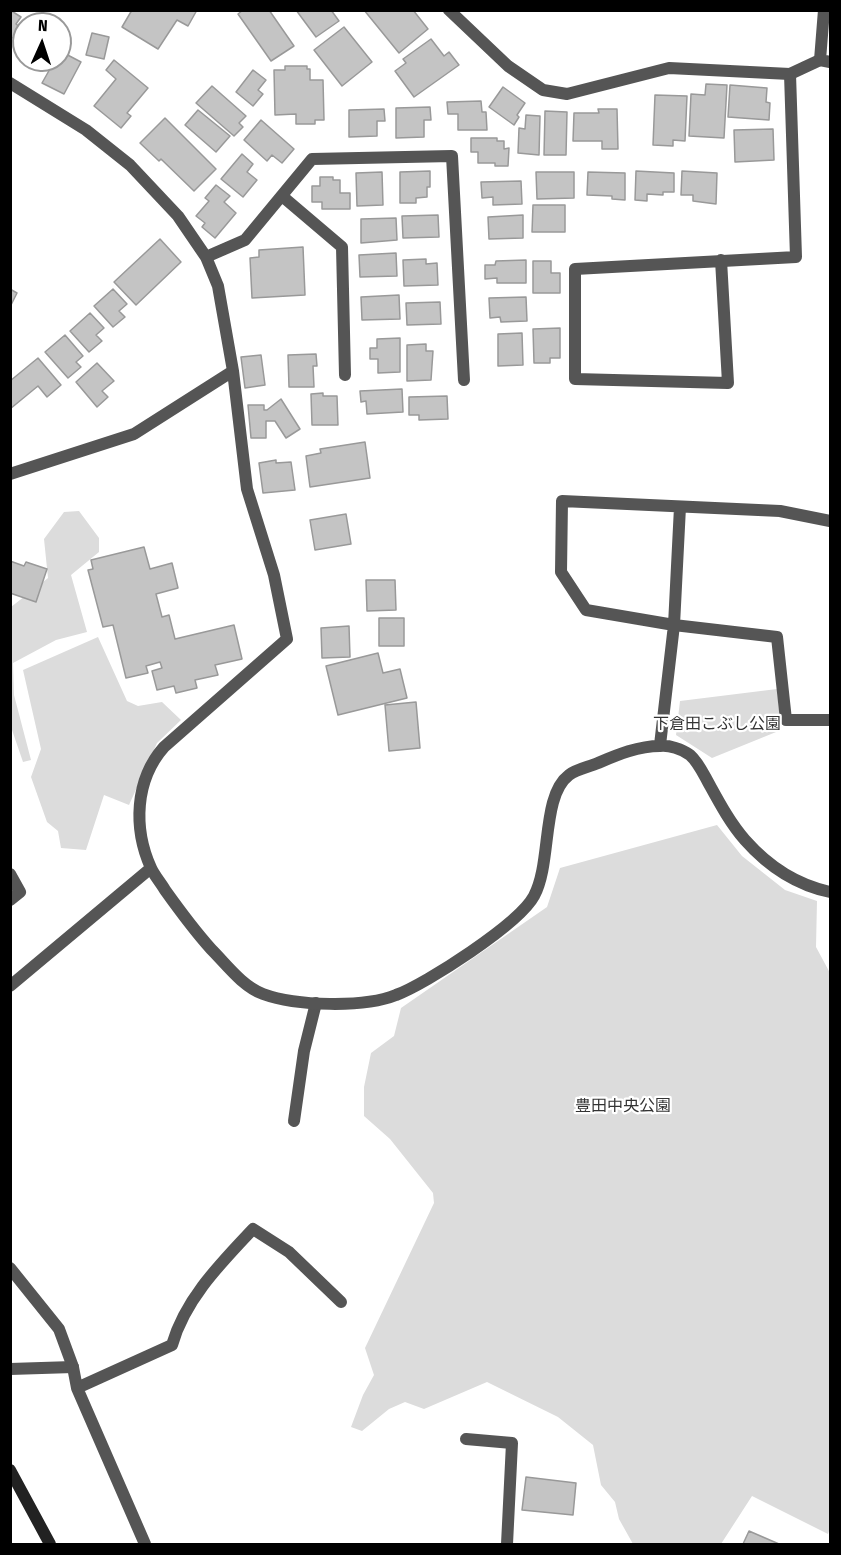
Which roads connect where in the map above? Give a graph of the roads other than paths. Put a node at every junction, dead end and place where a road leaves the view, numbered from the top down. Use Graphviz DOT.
graph roads {
  1 [pos="449,10"];
  2 [pos="824,10"];
  3 [pos="825,61"];
  4 [pos="790,74"];
  5 [pos="10,82"];
  6 [pos="282,196"];
  7 [pos="206,257"];
  8 [pos="721,260"];
  9 [pos="233,370"];
  10 [pos="345,375"];
  11 [pos="464,380"];
  12 [pos="10,474"];
  13 [pos="680,507"];
  14 [pos="831,520"];
  15 [pos="674,625"];
  16 [pos="831,720"];
  17 [pos="660,745"];
  18 [pos="151,868"];
  19 [pos="10,874"];
  20 [pos="831,892"];
  21 [pos="10,900"];
  22 [pos="10,986"];
  23 [pos="316,1003"];
  24 [pos="294,1120"];
  25 [pos="10,1268"];
  26 [pos="341,1302"];
  27 [pos="73,1367"];
  28 [pos="10,1369"];
  29 [pos="77,1388"];
  30 [pos="466,1439"];
  31 [pos="10,1470"];
  32 [pos="50,1545"];
  33 [pos="145,1545"];
  34 [pos="507,1545"];
  1 -- 4 [label="street"];
  2 -- 3 [label="street"];
  3 -- 4 [label="street"];
  4 -- 8 [label="street"];
  5 -- 7 [label="street"];
  6 -- 7 [label="street"];
  6 -- 10 [label="street"];
  6 -- 11 [label="street"];
  7 -- 9 [label="street"];
  8 -- 8 [label="street"];
  9 -- 12 [label="street"];
  9 -- 18 [label="street"];
  13 -- 14 [label="street"];
  13 -- 15 [label="street"];
  13 -- 15 [label="street"];
  15 -- 16 [label="street"];
  15 -- 17 [label="street"];
  17 -- 20 [label="street"];
  17 -- 23 [label="street"];
  18 -- 22 [label="street"];
  18 -- 23 [label="street"];
  19 -- 21 [label="street"];
  23 -- 24 [label="street"];
  25 -- 27 [label="street"];
  26 -- 29 [label="street"];
  27 -- 28 [label="street"];
  27 -- 29 [label="street"];
  29 -- 33 [label="street"];
  30 -- 34 [label="street"];
  31 -- 32 [label="main road"];
}
